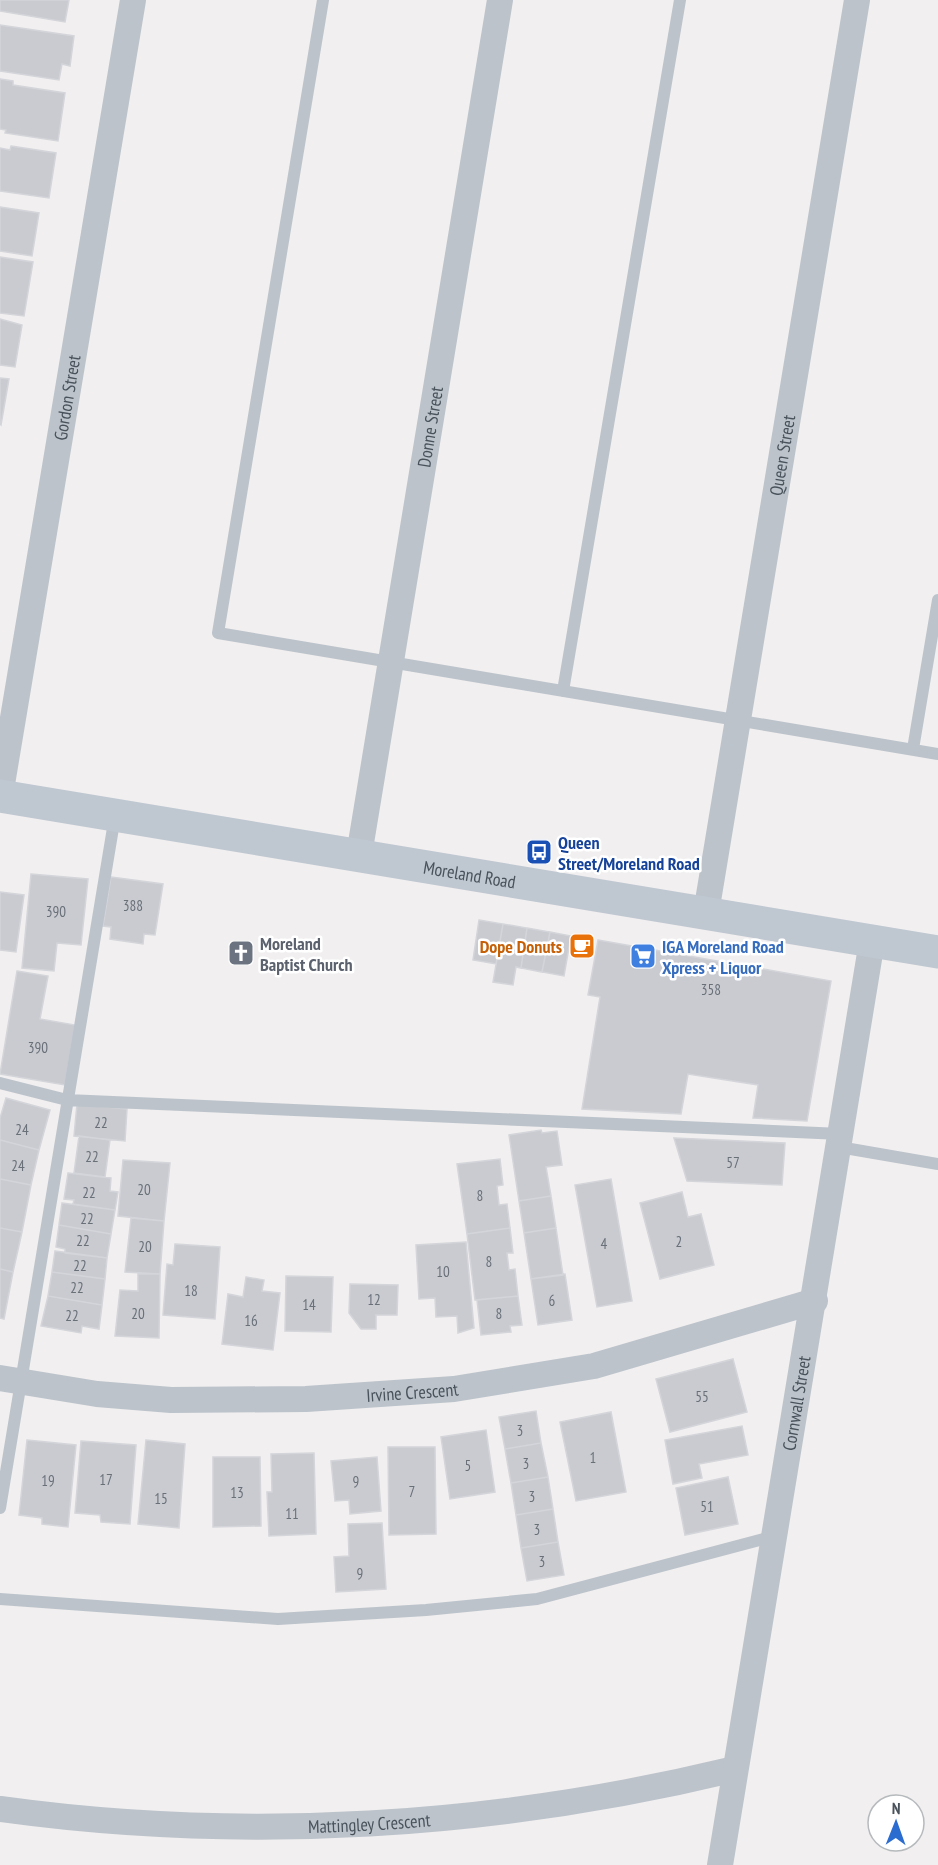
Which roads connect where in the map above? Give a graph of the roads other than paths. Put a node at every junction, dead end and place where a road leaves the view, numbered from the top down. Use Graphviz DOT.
graph roads {
  1 [pos="132,0"];
  2 [pos="323,0"];
  3 [pos="500,0"];
  4 [pos="680,0"];
  5 [pos="857,0"];
  6 [pos="938,600"];
  7 [pos="391,661"];
  8 [pos="563,691"];
  9 [pos="737,719"];
  10 [pos="913,749"];
  11 [pos="938,754"];
  12 [pos="0,796"];
  13 [pos="115,815"];
  14 [pos="359,855"];
  15 [pos="706,912"];
  16 [pos="872,941"];
  17 [pos="938,952"];
  18 [pos="0,1083"];
  19 [pos="67,1100"];
  20 [pos="840,1140"];
  21 [pos="938,1164"];
  22 [pos="815,1301"];
  23 [pos="10,1381"];
  24 [pos="0,1508"];
  25 [pos="775,1536"];
  26 [pos="0,1599"];
  27 [pos="735,1769"];
  28 [pos="0,1809"];
  29 [pos="720,1865"];
  1 -- 12 [label="street, Gordon Street"];
  2 -- 7 [label="lane"];
  3 -- 7 [label="street, Donne Street"];
  4 -- 8 [label="lane"];
  5 -- 9 [label="street, Queen Street"];
  6 -- 10 [label="lane"];
  7 -- 8 [label="lane"];
  7 -- 14 [label="street, Donne Street"];
  8 -- 9 [label="lane"];
  9 -- 10 [label="lane"];
  9 -- 15 [label="street, Queen Street"];
  10 -- 11 [label="lane"];
  12 -- 13 [label="main road, Moreland Road"];
  13 -- 14 [label="main road, Moreland Road"];
  13 -- 19 [label="lane"];
  14 -- 15 [label="main road, Moreland Road"];
  15 -- 16 [label="main road, Moreland Road"];
  16 -- 17 [label="main road, Moreland Road"];
  16 -- 20 [label="street, Cornwall Street"];
  18 -- 19 [label="lane"];
  19 -- 20 [label="lane"];
  19 -- 23 [label="lane"];
  20 -- 21 [label="lane"];
  20 -- 22 [label="street, Cornwall Street"];
  22 -- 23 [label="street, Irvine Crescent"];
  22 -- 25 [label="street, Cornwall Street"];
  23 -- 24 [label="lane"];
  25 -- 26 [label="lane"];
  25 -- 27 [label="street, Cornwall Street"];
  27 -- 28 [label="street, Mattingley Crescent"];
  27 -- 29 [label="street, Cornwall Street"];
}
